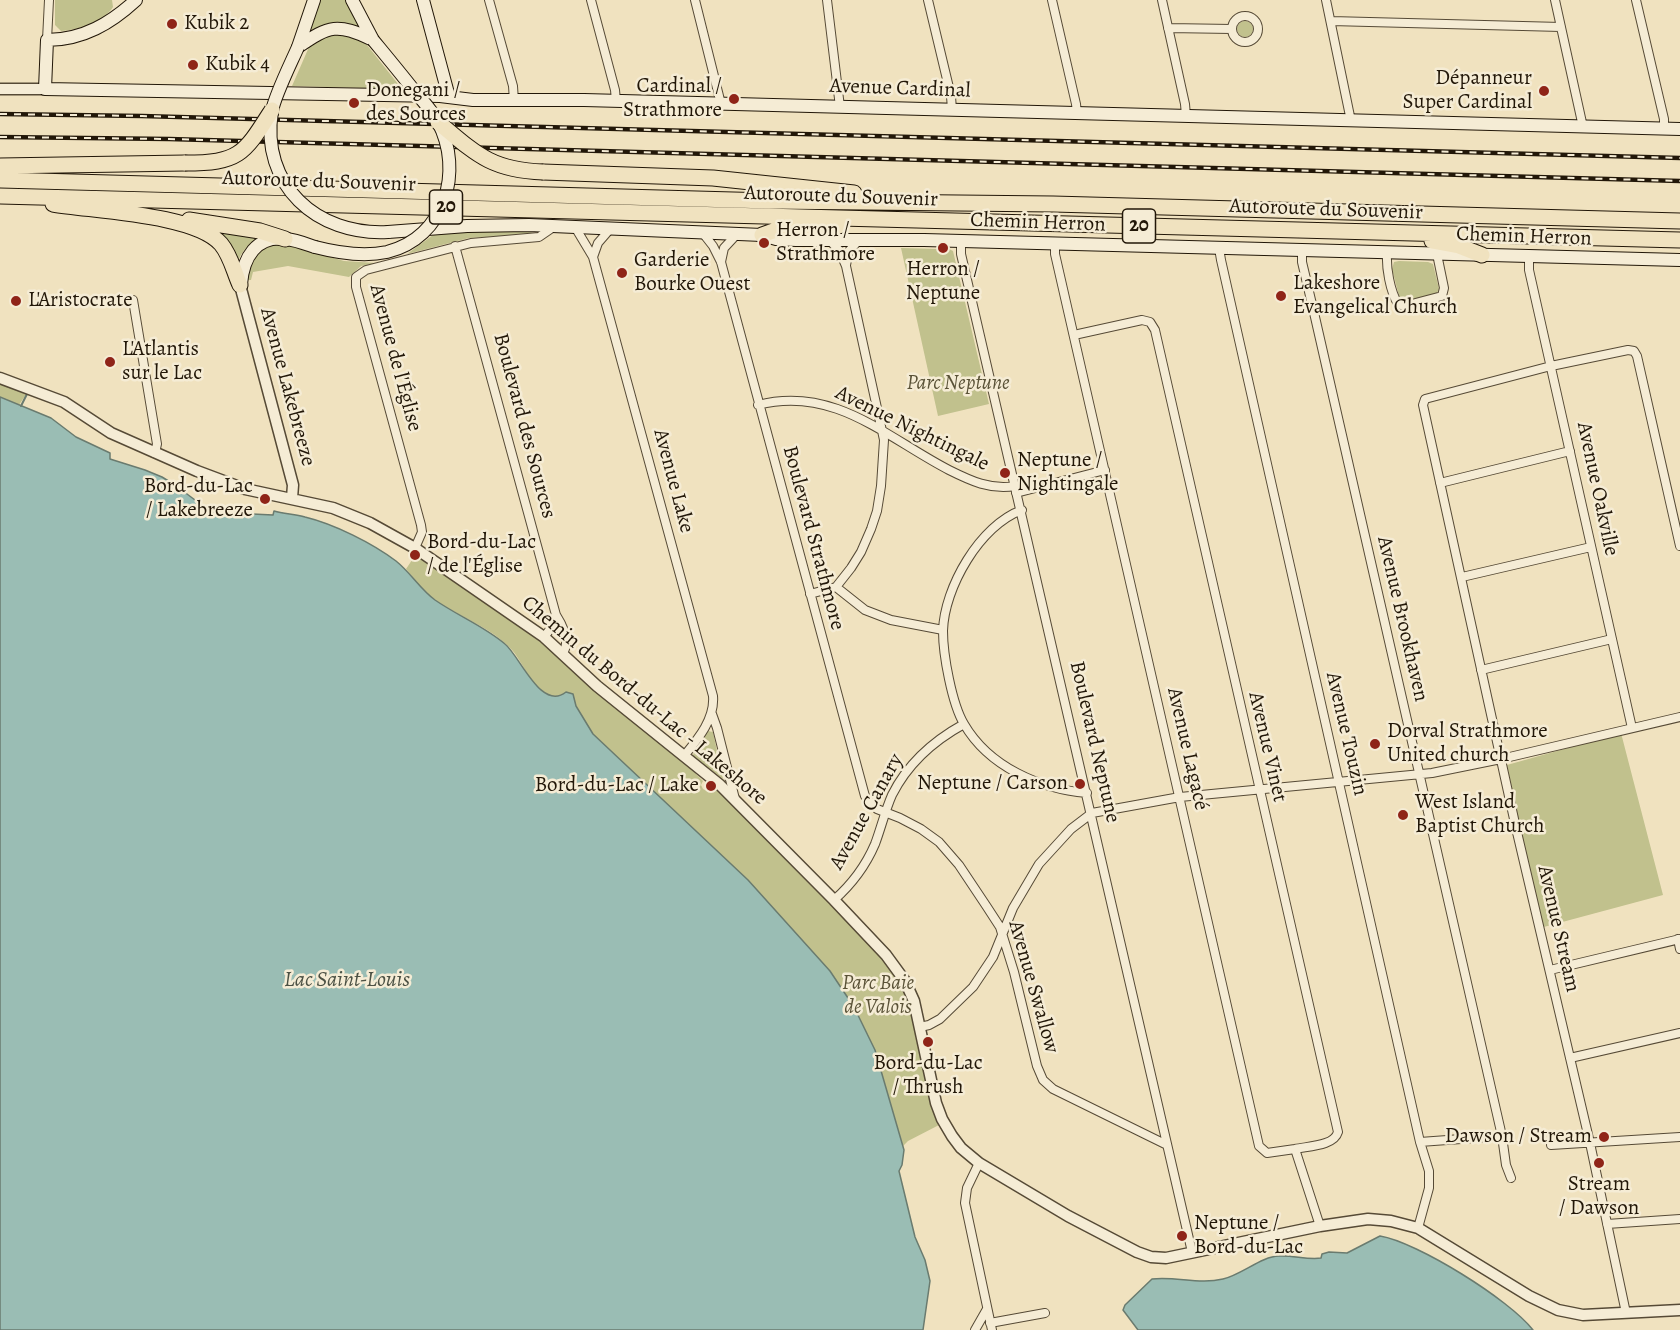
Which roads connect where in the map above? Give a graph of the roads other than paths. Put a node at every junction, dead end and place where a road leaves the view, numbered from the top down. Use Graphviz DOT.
graph roads {
  1 [pos="49,0"];
  2 [pos="136,0"];
  3 [pos="314,0"];
  4 [pos="352,0"];
  5 [pos="423,0"];
  6 [pos="489,0"];
  7 [pos="591,0"];
  8 [pos="695,0"];
  9 [pos="828,0"];
  10 [pos="928,0"];
  11 [pos="1052,0"];
  12 [pos="1162,0"];
  13 [pos="1326,0"];
  14 [pos="1555,0"];
  15 [pos="1636,0"];
  16 [pos="1331,21"];
  17 [pos="1562,27"];
  18 [pos="1168,28"];
  19 [pos="1232,28"];
  20 [pos="308,34"];
  21 [pos="47,40"];
  22 [pos="373,40"];
  23 [pos="443,73"];
  24 [pos="0,89"];
  25 [pos="45,89"];
  26 [pos="427,96"];
  27 [pos="449,97"];
  28 [pos="514,101"];
  29 [pos="616,101"];
  30 [pos="721,104"];
  31 [pos="840,107"];
  32 [pos="272,110"];
  33 [pos="952,110"];
  34 [pos="1077,113"];
  35 [pos="1186,116"];
  36 [pos="1351,121"];
  37 [pos="438,122"];
  38 [pos="1583,127"];
  39 [pos="1664,129"];
  40 [pos="1680,129"];
  41 [pos="0,166"];
  42 [pos="0,180"];
  43 [pos="0,196"];
  44 [pos="919,202"];
  45 [pos="893,219"];
  46 [pos="174,221"];
  47 [pos="1680,221"];
  48 [pos="555,226"];
  49 [pos="575,227"];
  50 [pos="611,228"];
  51 [pos="702,232"];
  52 [pos="1385,232"];
  53 [pos="737,234"];
  54 [pos="762,235"];
  55 [pos="285,239"];
  56 [pos="829,240"];
  57 [pos="859,240"];
  58 [pos="1680,240"];
  59 [pos="961,241"];
  60 [pos="1055,243"];
  61 [pos="455,246"];
  62 [pos="1219,248"];
  63 [pos="1302,250"];
  64 [pos="1387,252"];
  65 [pos="1437,254"];
  66 [pos="1482,255"];
  67 [pos="1529,256"];
  68 [pos="593,257"];
  69 [pos="1680,260"];
  70 [pos="721,262"];
  71 [pos="846,266"];
  72 [pos="240,285"];
  73 [pos="134,300"];
  74 [pos="1074,335"];
  75 [pos="1551,366"];
  76 [pos="0,378"];
  77 [pos="758,405"];
  78 [pos="882,430"];
  79 [pos="1570,451"];
  80 [pos="155,453"];
  81 [pos="1105,470"];
  82 [pos="1440,483"];
  83 [pos="1016,490"];
  84 [pos="292,498"];
  85 [pos="1022,510"];
  86 [pos="1680,546"];
  87 [pos="1591,547"];
  88 [pos="415,548"];
  89 [pos="1462,577"];
  90 [pos="836,587"];
  91 [pos="810,594"];
  92 [pos="556,615"];
  93 [pos="943,630"];
  94 [pos="544,637"];
  95 [pos="1612,639"];
  96 [pos="562,654"];
  97 [pos="1481,670"];
  98 [pos="712,714"];
  99 [pos="1680,717"];
  100 [pos="964,724"];
  101 [pos="1632,728"];
  102 [pos="684,756"];
  103 [pos="1501,759"];
  104 [pos="1419,774"];
  105 [pos="1339,783"];
  106 [pos="1259,790"];
  107 [pos="1087,793"];
  108 [pos="1180,797"];
  109 [pos="735,800"];
  110 [pos="886,812"];
  111 [pos="1092,813"];
  112 [pos="834,900"];
  113 [pos="1002,934"];
  114 [pos="1679,942"];
  115 [pos="1550,970"];
  116 [pos="920,1027"];
  117 [pos="1680,1033"];
  118 [pos="1570,1058"];
  119 [pos="1502,1136"];
  120 [pos="1680,1137"];
  121 [pos="1420,1142"];
  122 [pos="1590,1143"];
  123 [pos="1167,1145"];
  124 [pos="1551,1145"];
  125 [pos="1295,1149"];
  126 [pos="979,1163"];
  127 [pos="1511,1178"];
  128 [pos="1680,1220"];
  129 [pos="1607,1224"];
  130 [pos="1320,1226"];
  131 [pos="1418,1228"];
  132 [pos="1192,1252"];
  133 [pos="987,1310"];
  134 [pos="1680,1310"];
  135 [pos="1045,1313"];
  136 [pos="1626,1313"];
  137 [pos="991,1327"];
  138 [pos="975,1330"];
  1 -- 21 [label="street"];
  2 -- 21 [label="main road"];
  3 -- 20 [label="main road"];
  4 -- 22 [label="main road"];
  5 -- 23 [label="main road"];
  6 -- 28 [label="street"];
  7 -- 29 [label="street"];
  8 -- 30 [label="street"];
  9 -- 31 [label="street"];
  10 -- 33 [label="street"];
  11 -- 34 [label="street"];
  12 -- 18 [label="street"];
  13 -- 16 [label="street"];
  14 -- 17 [label="street"];
  15 -- 39 [label="street"];
  16 -- 17 [label="street"];
  16 -- 36 [label="street"];
  17 -- 38 [label="street"];
  18 -- 19 [label="street"];
  18 -- 35 [label="street"];
  20 -- 22 [label="main road"];
  20 -- 32 [label="main road, bridge"];
  21 -- 25 [label="main road"];
  22 -- 37 [label="main road, bridge"];
  23 -- 26 [label="main road"];
  23 -- 27 [label="main road"];
  24 -- 25 [label="street"];
  25 -- 26 [label="main road, Avenue Cardinal"];
  26 -- 27 [label="main road, Avenue Cardinal"];
  27 -- 28 [label="main road, Avenue Cardinal"];
  28 -- 29 [label="main road, Avenue Cardinal"];
  29 -- 30 [label="main road, Avenue Cardinal"];
  30 -- 31 [label="main road, Avenue Cardinal"];
  31 -- 33 [label="main road, Avenue Cardinal"];
  32 -- 41 [label="highway, bridge"];
  32 -- 48 [label="main road, Chemin Herron, bridge"];
  33 -- 34 [label="main road, Avenue Cardinal"];
  34 -- 35 [label="main road, Avenue Cardinal"];
  35 -- 36 [label="main road, Avenue Cardinal"];
  36 -- 38 [label="main road, Avenue Cardinal"];
  37 -- 44 [label="highway, bridge"];
  37 -- 55 [label="main road, bridge"];
  38 -- 39 [label="main road, Avenue Cardinal"];
  39 -- 40 [label="main road, Avenue Cardinal"];
  42 -- 44 [label="highway, Autoroute du Souvenir / 20"];
  43 -- 45 [label="highway, Autoroute du Souvenir / 20"];
  43 -- 46 [label="highway"];
  44 -- 47 [label="highway, Autoroute du Souvenir / 20"];
  45 -- 52 [label="highway, Autoroute du Souvenir / 20"];
  45 -- 54 [label="highway"];
  46 -- 55 [label="highway"];
  46 -- 72 [label="highway"];
  48 -- 49 [label="main road, Chemin Herron"];
  48 -- 61 [label="street"];
  49 -- 50 [label="main road, Chemin Herron"];
  49 -- 68 [label="street, Avenue Lake"];
  50 -- 51 [label="main road, Chemin Herron"];
  50 -- 68 [label="street"];
  51 -- 53 [label="main road, Chemin Herron"];
  51 -- 70 [label="street, Boulevard Strathmore"];
  52 -- 58 [label="highway, Autoroute du Souvenir / 20"];
  52 -- 66 [label="highway"];
  53 -- 54 [label="main road, Chemin Herron"];
  53 -- 70 [label="street"];
  54 -- 56 [label="main road, Chemin Herron"];
  55 -- 72 [label="main road"];
  56 -- 57 [label="main road, Chemin Herron"];
  56 -- 71 [label="street"];
  57 -- 59 [label="main road, Chemin Herron"];
  57 -- 71 [label="street"];
  59 -- 60 [label="main road, Chemin Herron"];
  59 -- 83 [label="street, Boulevard Neptune"];
  60 -- 62 [label="main road, Chemin Herron"];
  60 -- 74 [label="street, Avenue Lagacé"];
  61 -- 88 [label="street, Avenue de l'Église"];
  61 -- 92 [label="street, Boulevard des Sources"];
  62 -- 63 [label="main road, Chemin Herron"];
  62 -- 105 [label="street, Avenue Touzin"];
  63 -- 64 [label="main road, Chemin Herron"];
  63 -- 104 [label="street, Avenue Brookhaven"];
  64 -- 65 [label="main road, Chemin Herron"];
  64 -- 65 [label="street"];
  65 -- 66 [label="main road, Chemin Herron"];
  66 -- 67 [label="main road, Chemin Herron"];
  67 -- 69 [label="main road, Chemin Herron"];
  67 -- 75 [label="street, Avenue Oakville"];
  68 -- 98 [label="street, Avenue Lake"];
  70 -- 77 [label="street, Boulevard Strathmore"];
  71 -- 78 [label="street"];
  72 -- 84 [label="street, Avenue Lakebreeze"];
  73 -- 80 [label="street"];
  74 -- 81 [label="street, Avenue Lagacé"];
  74 -- 106 [label="street, Avenue Vinet"];
  75 -- 79 [label="street, Avenue Oakville"];
  75 -- 82 [label="street, Avenue Stream"];
  75 -- 86 [label="street"];
  76 -- 80 [label="street, Chemin du Bord-du-Lac - Lakeshore"];
  77 -- 78 [label="street, Avenue Nightingale"];
  77 -- 91 [label="street, Boulevard Strathmore"];
  78 -- 83 [label="street, Avenue Nightingale"];
  78 -- 90 [label="street"];
  79 -- 82 [label="street"];
  79 -- 87 [label="street, Avenue Oakville"];
  80 -- 84 [label="street, Chemin du Bord-du-Lac - Lakeshore"];
  81 -- 83 [label="street, Avenue Nightingale"];
  81 -- 108 [label="street, Avenue Lagacé"];
  82 -- 89 [label="street, Avenue Stream"];
  83 -- 85 [label="street, Boulevard Neptune"];
  84 -- 88 [label="street, Chemin du Bord-du-Lac - Lakeshore"];
  85 -- 93 [label="street"];
  85 -- 107 [label="street, Boulevard Neptune"];
  87 -- 89 [label="street"];
  87 -- 95 [label="street, Avenue Oakville"];
  88 -- 94 [label="street, Chemin du Bord-du-Lac - Lakeshore"];
  89 -- 97 [label="street, Avenue Stream"];
  90 -- 91 [label="street"];
  90 -- 93 [label="street"];
  91 -- 110 [label="street, Boulevard Strathmore"];
  92 -- 94 [label="street"];
  92 -- 96 [label="street, Boulevard des Sources"];
  93 -- 100 [label="street"];
  94 -- 96 [label="street, Chemin du Bord-du-Lac - Lakeshore"];
  95 -- 97 [label="street"];
  95 -- 101 [label="street, Avenue Oakville"];
  96 -- 102 [label="street, Chemin du Bord-du-Lac - Lakeshore"];
  97 -- 103 [label="street, Avenue Stream"];
  98 -- 102 [label="street"];
  98 -- 109 [label="street, Avenue Lake"];
  99 -- 101 [label="street"];
  100 -- 107 [label="street"];
  100 -- 110 [label="street, Avenue Canary"];
  101 -- 103 [label="street"];
  102 -- 109 [label="street, Chemin du Bord-du-Lac - Lakeshore"];
  103 -- 104 [label="street"];
  103 -- 115 [label="street, Avenue Stream"];
  104 -- 105 [label="street"];
  104 -- 119 [label="street, Avenue Brookhaven"];
  105 -- 106 [label="street"];
  105 -- 121 [label="street, Avenue Touzin"];
  106 -- 108 [label="street"];
  106 -- 125 [label="street, Avenue Vinet"];
  107 -- 111 [label="street, Boulevard Neptune"];
  108 -- 111 [label="street"];
  108 -- 125 [label="street, Avenue Lagacé"];
  109 -- 112 [label="street, Chemin du Bord-du-Lac - Lakeshore"];
  110 -- 112 [label="street, Avenue Canary"];
  110 -- 113 [label="street, Avenue Swallow"];
  111 -- 113 [label="street"];
  111 -- 123 [label="street, Boulevard Neptune"];
  112 -- 116 [label="street, Chemin du Bord-du-Lac - Lakeshore"];
  113 -- 116 [label="street"];
  113 -- 123 [label="street, Avenue Swallow"];
  114 -- 115 [label="street"];
  115 -- 118 [label="street, Avenue Stream"];
  116 -- 126 [label="street, Chemin du Bord-du-Lac - Lakeshore"];
  117 -- 118 [label="street"];
  118 -- 122 [label="street, Avenue Stream"];
  119 -- 121 [label="street"];
  119 -- 127 [label="street, Avenue Brookhaven"];
  120 -- 122 [label="street"];
  121 -- 131 [label="street, Avenue Touzin"];
  122 -- 124 [label="street"];
  122 -- 129 [label="street, Avenue Stream"];
  123 -- 132 [label="street, Boulevard Neptune"];
  125 -- 130 [label="street"];
  126 -- 132 [label="street, Chemin du Bord-du-Lac - Lakeshore"];
  126 -- 133 [label="street"];
  128 -- 129 [label="street"];
  129 -- 136 [label="street, Avenue Stream"];
  130 -- 131 [label="street, Chemin du Bord-du-Lac - Lakeshore"];
  130 -- 132 [label="street, Chemin du Bord-du-Lac - Lakeshore"];
  131 -- 136 [label="street, Chemin du Bord-du-Lac - Lakeshore"];
  133 -- 137 [label="street"];
  133 -- 138 [label="street"];
  134 -- 136 [label="street, Chemin du Bord-du-Lac - Lakeshore"];
  135 -- 137 [label="street"];
}
